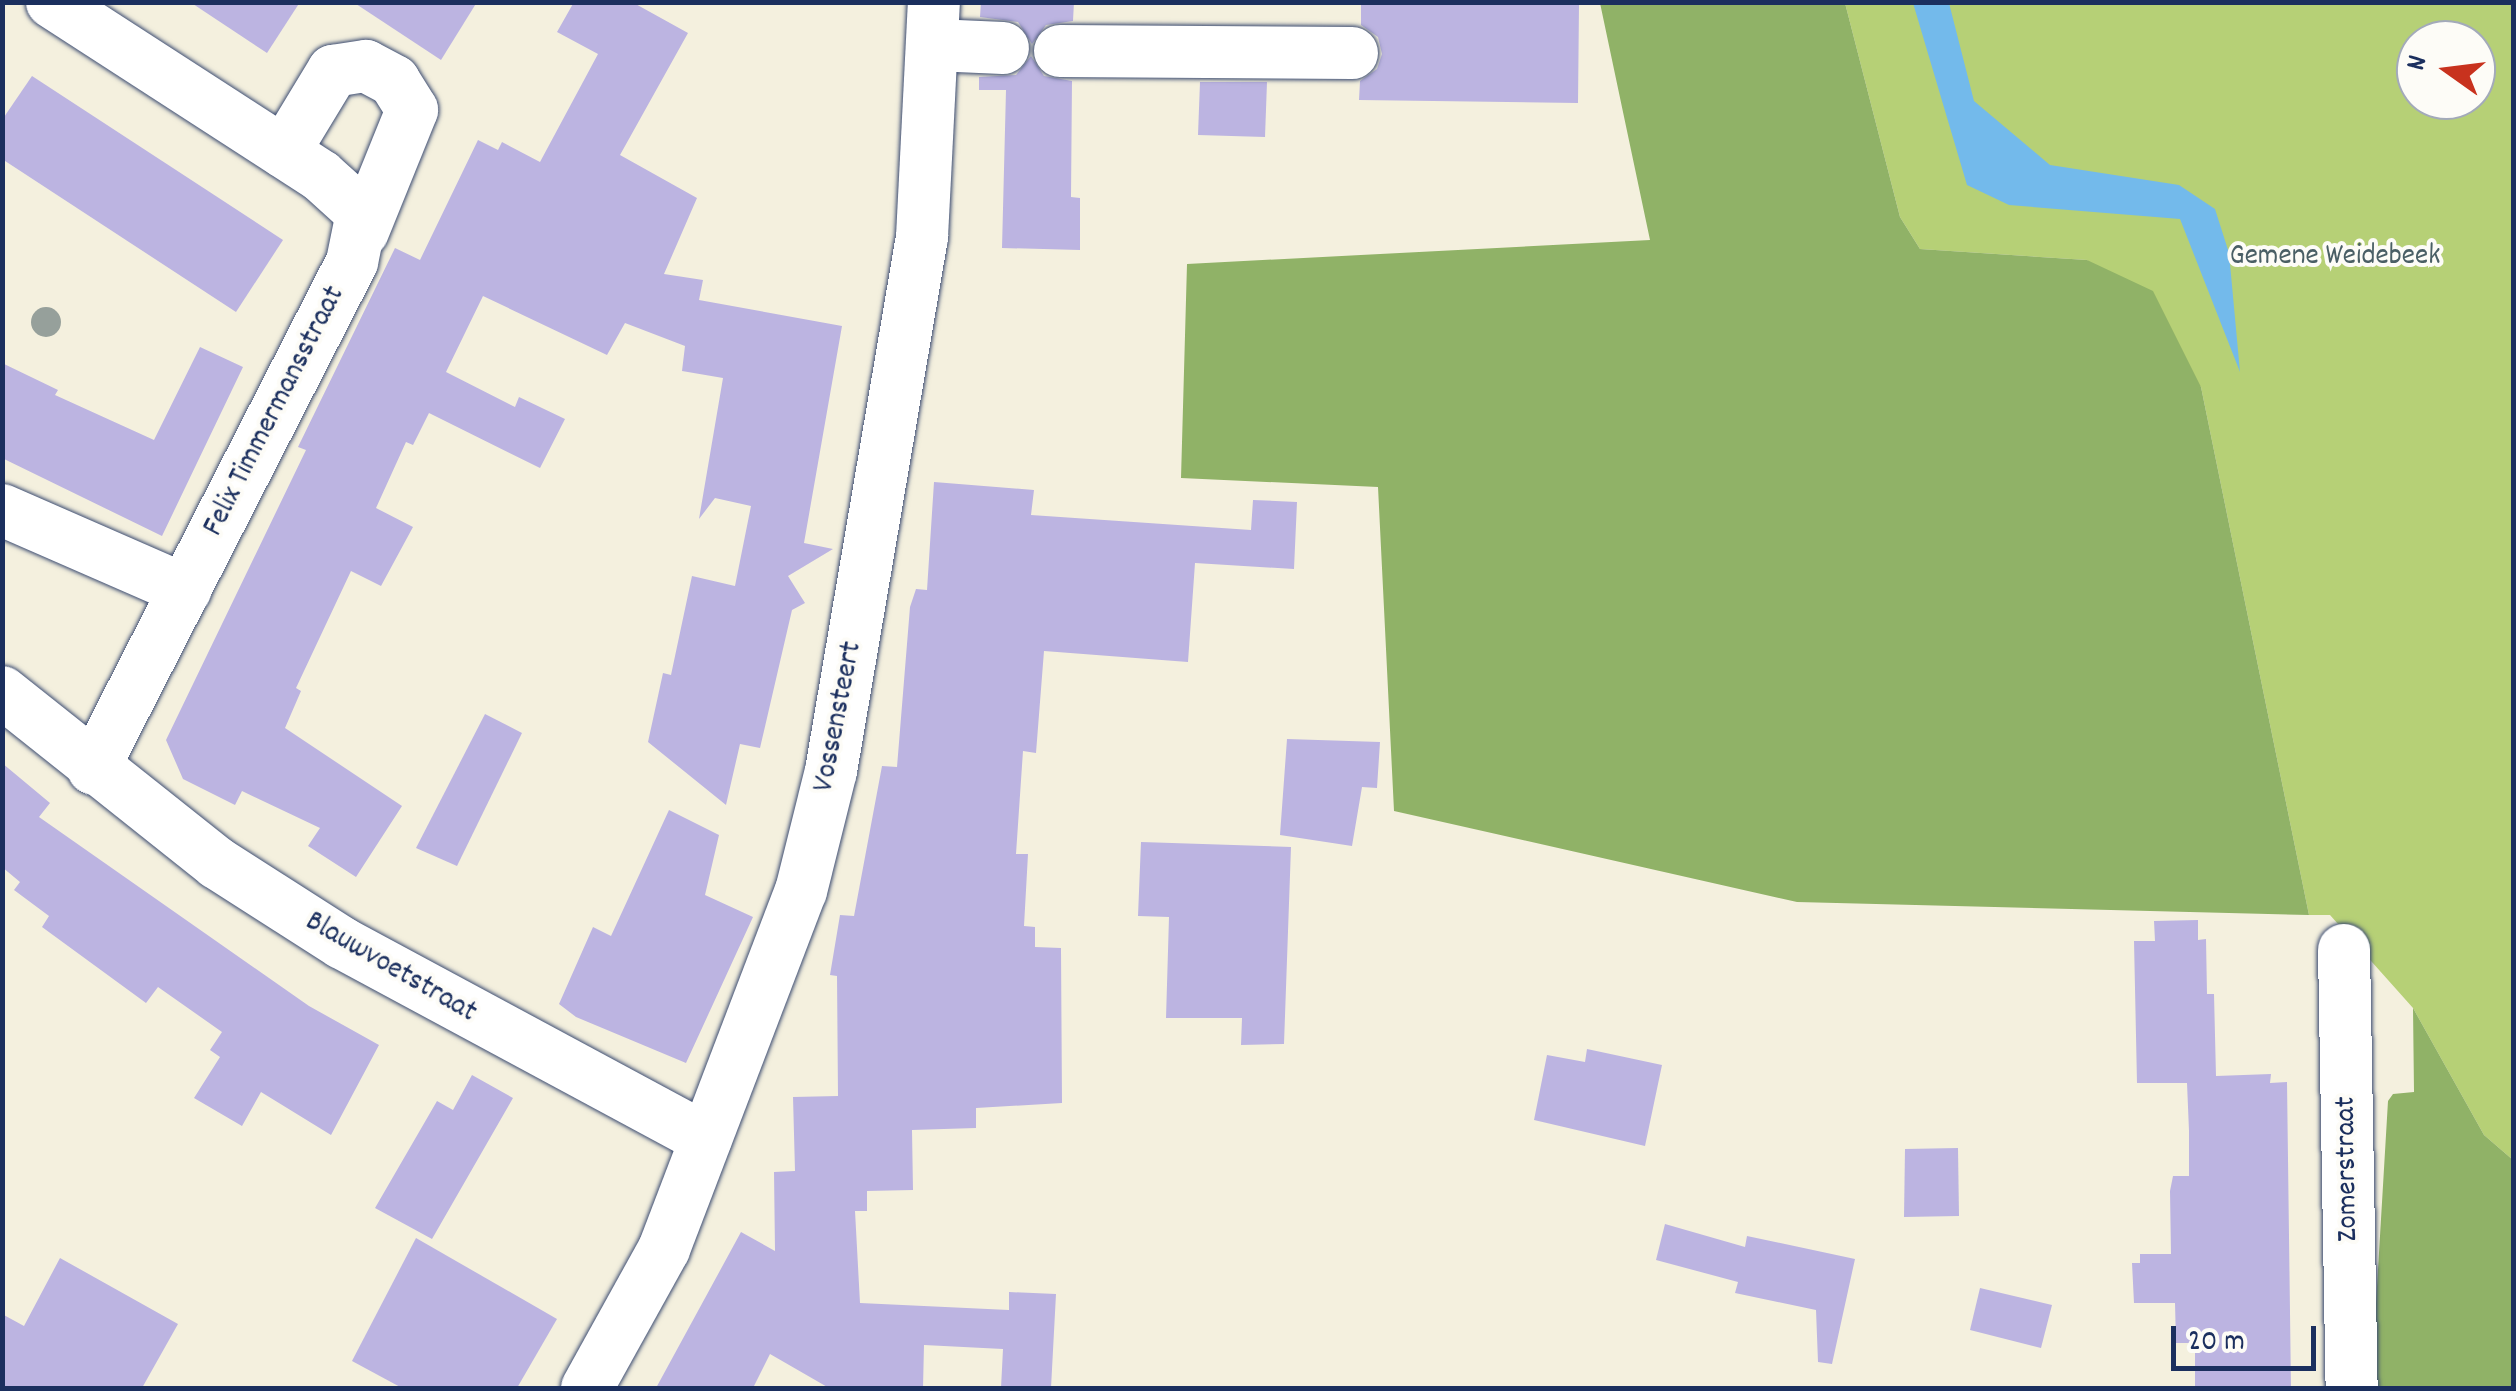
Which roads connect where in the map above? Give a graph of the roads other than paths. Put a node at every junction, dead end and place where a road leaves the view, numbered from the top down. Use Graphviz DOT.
graph roads {
  1 [pos="52,2"];
  2 [pos="934,24"];
  3 [pos="1004,48"];
  4 [pos="1060,51"];
  5 [pos="1352,53"];
  6 [pos="284,152"];
  7 [pos="363,231"];
  8 [pos="2,510"];
  9 [pos="185,590"];
  10 [pos="2,692"];
  11 [pos="93,769"];
  12 [pos="2344,950"];
  13 [pos="706,1139"];
  14 [pos="587,1388"];
  15 [pos="2352,1388"];
  1 -- 6 [label="street"];
  2 -- 3 [label="street"];
  2 -- 13 [label="street, Vossensteert"];
  4 -- 5 [label="street"];
  6 -- 7 [label="street"];
  6 -- 7 [label="street, Felix Timmermansstraat"];
  7 -- 9 [label="street, Felix Timmermansstraat"];
  8 -- 9 [label="street"];
  9 -- 11 [label="street"];
  10 -- 11 [label="street, Blauwvoetstraat"];
  11 -- 13 [label="street, Blauwvoetstraat"];
  12 -- 15 [label="street, Zomerstraat"];
  13 -- 14 [label="street, Vossensteert"];
}
